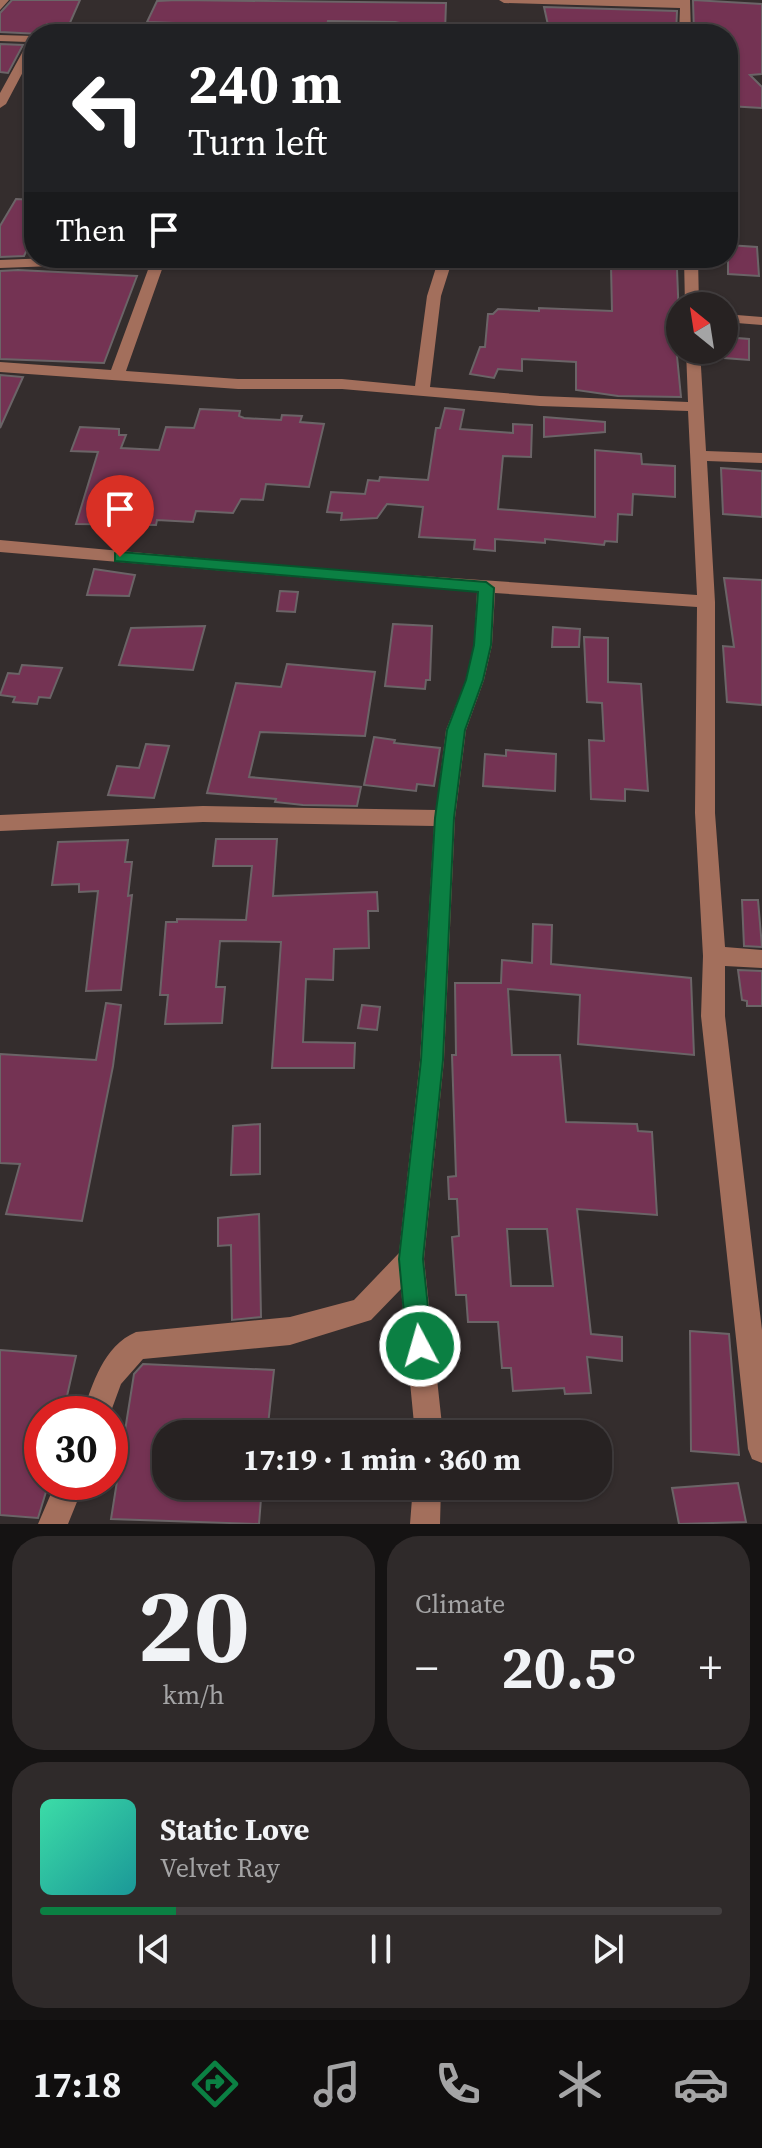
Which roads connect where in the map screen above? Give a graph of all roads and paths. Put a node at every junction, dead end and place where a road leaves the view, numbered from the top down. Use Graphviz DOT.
graph roads {
  1 [pos="4,0"];
  2 [pos="504,0"];
  3 [pos="685,3"];
  4 [pos="0,7"];
  5 [pos="685,24"];
  6 [pos="0,38"];
  7 [pos="24,39"];
  8 [pos="24,59"];
  9 [pos="0,104"];
  10 [pos="24,263"];
  11 [pos="0,264"];
  12 [pos="155,268"];
  13 [pos="443,268"];
  14 [pos="691,268"];
  15 [pos="692,292"];
  16 [pos="738,319"];
  17 [pos="762,321"];
  18 [pos="693,364"];
  19 [pos="0,367"];
  20 [pos="117,374"];
  21 [pos="422,390"];
  22 [pos="694,407"];
  23 [pos="698,456"];
  24 [pos="762,458"];
  25 [pos="0,546"];
  26 [pos="486,588"];
  27 [pos="706,602"];
  28 [pos="445,818"];
  29 [pos="0,823"];
  30 [pos="714,956"];
  31 [pos="762,959"];
  32 [pos="411,1259"];
  33 [pos="102,1396"];
  34 [pos="428,1420"];
  35 [pos="762,1449"];
  36 [pos="63,1500"];
  37 [pos="426,1500"];
  38 [pos="53,1524"];
  39 [pos="425,1524"];
  1 -- 4 [label="street"];
  2 -- 3 [label="street"];
  3 -- 5 [label="street"];
  6 -- 7 [label="street"];
  8 -- 9 [label="street"];
  10 -- 11 [label="street"];
  12 -- 20 [label="street"];
  13 -- 21 [label="street"];
  14 -- 15 [label="street"];
  16 -- 17 [label="street"];
  18 -- 22 [label="street"];
  19 -- 20 [label="street"];
  20 -- 21 [label="street"];
  21 -- 22 [label="street"];
  22 -- 23 [label="street"];
  23 -- 24 [label="street"];
  23 -- 27 [label="street"];
  25 -- 26 [label="street"];
  26 -- 27 [label="street"];
  26 -- 28 [label="street"];
  27 -- 30 [label="street"];
  28 -- 29 [label="street"];
  28 -- 32 [label="street"];
  30 -- 31 [label="street"];
  30 -- 35 [label="street"];
  32 -- 33 [label="street"];
  32 -- 34 [label="street"];
  36 -- 38 [label="street"];
  37 -- 39 [label="street"];
}
